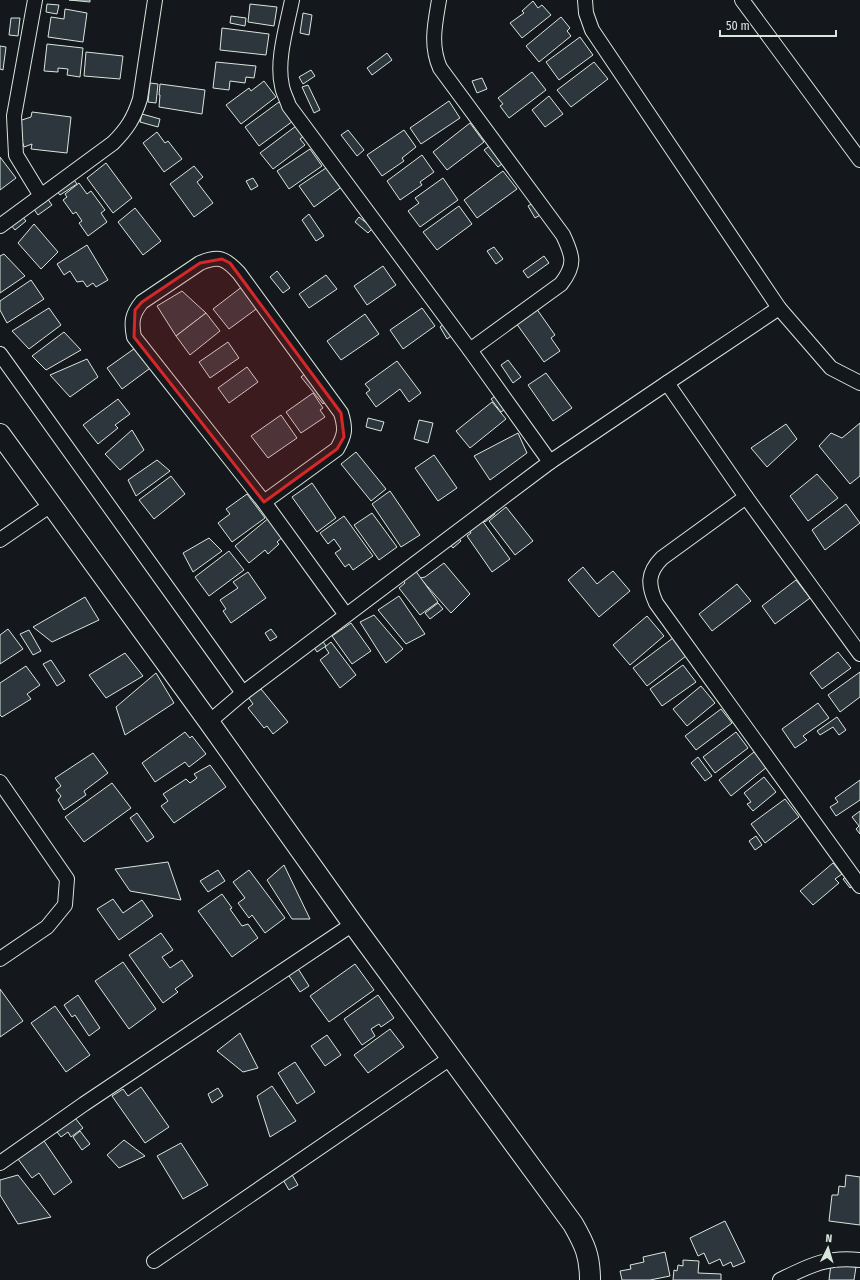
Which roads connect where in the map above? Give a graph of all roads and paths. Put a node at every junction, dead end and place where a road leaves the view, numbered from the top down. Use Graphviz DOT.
graph roads {
  1 [pos="35,0"];
  2 [pos="155,0"];
  3 [pos="292,0"];
  4 [pos="439,0"];
  5 [pos="586,0"];
  6 [pos="742,0"];
  7 [pos="860,160"];
  8 [pos="41,196"];
  9 [pos="0,226"];
  10 [pos="779,308"];
  11 [pos="470,350"];
  12 [pos="0,354"];
  13 [pos="666,383"];
  14 [pos="860,383"];
  15 [pos="0,434"];
  16 [pos="550,462"];
  17 [pos="746,497"];
  18 [pos="264,502"];
  19 [pos="51,505"];
  20 [pos="0,540"];
  21 [pos="346,615"];
  22 [pos="860,654"];
  23 [pos="242,693"];
  24 [pos="209,722"];
  25 [pos="0,782"];
  26 [pos="860,886"];
  27 [pos="353,924"];
  28 [pos="0,959"];
  29 [pos="452,1057"];
  30 [pos="0,1163"];
  31 [pos="860,1260"];
  32 [pos="154,1261"];
  33 [pos="590,1280"];
  34 [pos="780,1280"];
  1 -- 8 [label="street"];
  2 -- 8 [label="street"];
  3 -- 11 [label="street"];
  4 -- 11 [label="street"];
  5 -- 10 [label="street"];
  6 -- 7 [label="street"];
  8 -- 9 [label="street"];
  10 -- 13 [label="street"];
  10 -- 14 [label="street"];
  11 -- 16 [label="street"];
  12 -- 23 [label="street"];
  13 -- 16 [label="street"];
  13 -- 17 [label="street"];
  15 -- 19 [label="street"];
  16 -- 21 [label="street"];
  17 -- 22 [label="street"];
  17 -- 26 [label="street"];
  18 -- 18 [label="street"];
  18 -- 21 [label="street"];
  19 -- 20 [label="street"];
  19 -- 24 [label="street"];
  21 -- 23 [label="street"];
  23 -- 24 [label="street"];
  24 -- 27 [label="street"];
  25 -- 28 [label="street"];
  27 -- 29 [label="street"];
  27 -- 30 [label="street"];
  29 -- 32 [label="street"];
  29 -- 33 [label="street"];
  31 -- 34 [label="street"];
}
